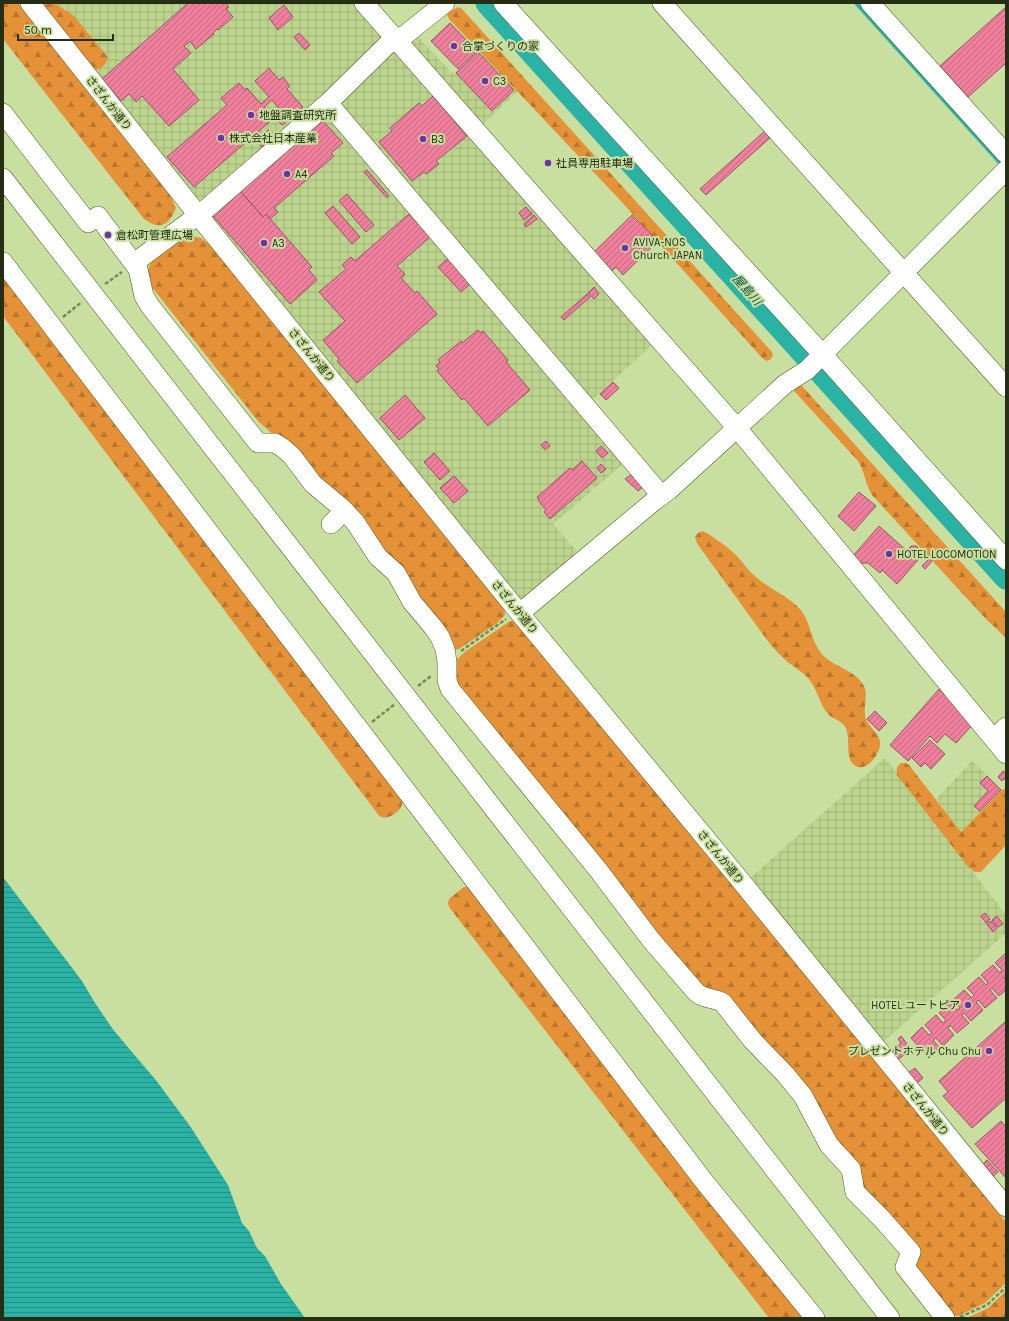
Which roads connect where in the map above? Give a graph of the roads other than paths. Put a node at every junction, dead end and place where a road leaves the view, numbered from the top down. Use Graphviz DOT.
graph roads {
  1 [pos="30,3"];
  2 [pos="364,3"];
  3 [pos="445,3"];
  4 [pos="503,3"];
  5 [pos="662,3"];
  6 [pos="870,3"];
  7 [pos="396,40"];
  8 [pos="328,103"];
  9 [pos="3,113"];
  10 [pos="1006,154"];
  11 [pos="1006,170"];
  12 [pos="3,178"];
  13 [pos="198,215"];
  14 [pos="3,262"];
  15 [pos="134,263"];
  16 [pos="903,272"];
  17 [pos="816,360"];
  18 [pos="1006,387"];
  19 [pos="737,428"];
  20 [pos="661,496"];
  21 [pos="344,510"];
  22 [pos="331,524"];
  23 [pos="1006,560"];
  24 [pos="515,615"];
  25 [pos="1000,733"];
  26 [pos="1006,754"];
  27 [pos="1006,1207"];
  28 [pos="815,1318"];
  29 [pos="890,1318"];
  30 [pos="946,1318"];
  1 -- 13 [label="street, さざんか通り"];
  2 -- 7 [label="street"];
  3 -- 7 [label="street"];
  4 -- 17 [label="street"];
  5 -- 16 [label="street"];
  6 -- 10 [label="street"];
  7 -- 8 [label="street"];
  7 -- 19 [label="street"];
  8 -- 13 [label="street"];
  8 -- 20 [label="street"];
  9 -- 15 [label="street"];
  11 -- 16 [label="street"];
  12 -- 29 [label="street"];
  13 -- 15 [label="street"];
  13 -- 24 [label="street, さざんか通り"];
  14 -- 28 [label="street"];
  15 -- 21 [label="street"];
  16 -- 17 [label="street"];
  16 -- 18 [label="street"];
  17 -- 19 [label="street"];
  17 -- 23 [label="street"];
  19 -- 20 [label="street"];
  19 -- 25 [label="street"];
  20 -- 24 [label="street"];
  21 -- 22 [label="street"];
  21 -- 30 [label="street"];
  24 -- 27 [label="street, さざんか通り"];
  25 -- 26 [label="street"];
}
